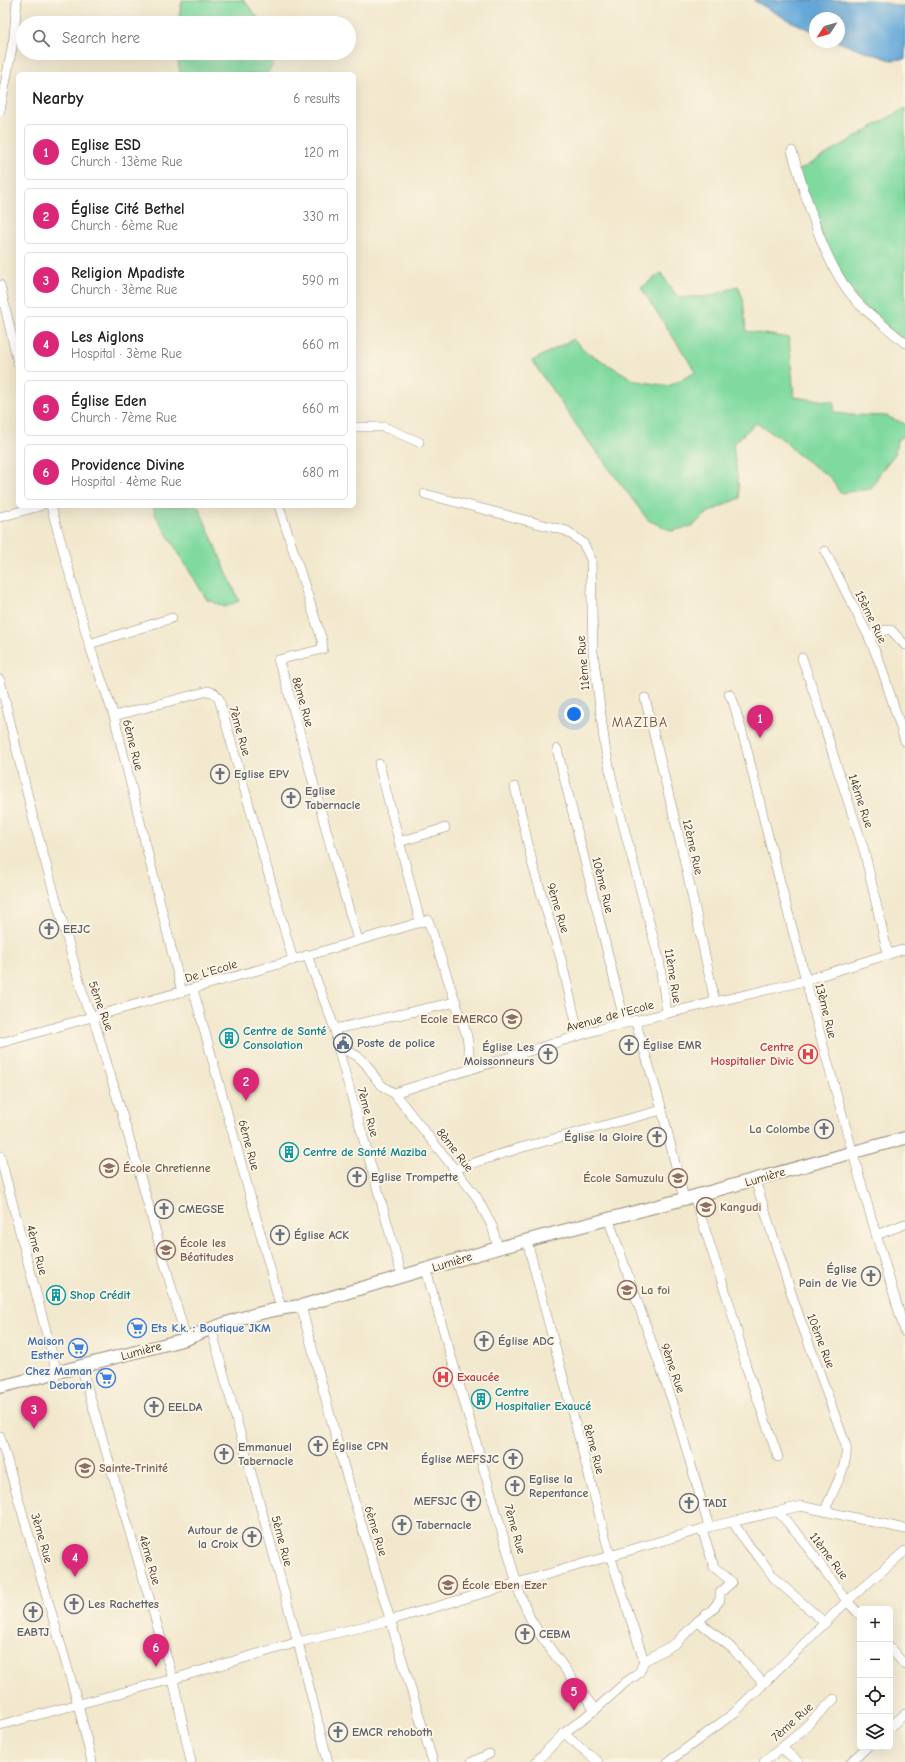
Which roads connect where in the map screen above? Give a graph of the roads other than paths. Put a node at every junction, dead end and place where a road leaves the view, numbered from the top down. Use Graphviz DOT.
graph roads {
  1 [pos="17,0"];
  2 [pos="0,111"];
  3 [pos="792,151"];
  4 [pos="0,285"];
  5 [pos="905,343"];
  6 [pos="16,354"];
  7 [pos="356,427"];
  8 [pos="420,442"];
  9 [pos="425,494"];
  10 [pos="33,508"];
  11 [pos="52,508"];
  12 [pos="280,508"];
  13 [pos="0,517"];
  14 [pos="825,551"];
  15 [pos="172,618"];
  16 [pos="869,637"];
  17 [pos="90,644"];
  18 [pos="905,645"];
  19 [pos="802,658"];
  20 [pos="0,680"];
  21 [pos="729,694"];
  22 [pos="645,698"];
  23 [pos="114,716"];
  24 [pos="905,741"];
  25 [pos="557,749"];
  26 [pos="379,764"];
  27 [pos="515,787"];
  28 [pos="445,828"];
  29 [pos="399,842"];
  30 [pos="424,921"];
  31 [pos="358,940"];
  32 [pos="905,949"];
  33 [pos="307,955"];
  34 [pos="888,955"];
  35 [pos="293,960"];
  36 [pos="806,980"];
  37 [pos="193,989"];
  38 [pos="182,992"];
  39 [pos="456,1002"];
  40 [pos="715,1002"];
  41 [pos="666,1013"];
  42 [pos="93,1017"];
  43 [pos="635,1020"];
  44 [pos="617,1025"];
  45 [pos="335,1029"];
  46 [pos="579,1035"];
  47 [pos="0,1043"];
  48 [pos="338,1048"];
  49 [pos="471,1069"];
  50 [pos="394,1093"];
  51 [pos="662,1110"];
  52 [pos="905,1138"];
  53 [pos="853,1152"];
  54 [pos="0,1156"];
  55 [pos="455,1169"];
  56 [pos="755,1180"];
  57 [pos="689,1198"];
  58 [pos="608,1218"];
  59 [pos="905,1224"];
  60 [pos="876,1235"];
  61 [pos="527,1241"];
  62 [pos="498,1248"];
  63 [pos="426,1270"];
  64 [pos="402,1276"];
  65 [pos="301,1306"];
  66 [pos="280,1308"];
  67 [pos="211,1328"];
  68 [pos="905,1332"];
  69 [pos="186,1339"];
  70 [pos="81,1366"];
  71 [pos="57,1372"];
  72 [pos="0,1387"];
  73 [pos="0,1436"];
  74 [pos="778,1457"];
  75 [pos="825,1510"];
  76 [pos="778,1511"];
  77 [pos="733,1522"];
  78 [pos="706,1528"];
  79 [pos="905,1529"];
  80 [pos="905,1551"];
  81 [pos="610,1555"];
  82 [pos="518,1582"];
  83 [pos="847,1601"];
  84 [pos="857,1612"];
  85 [pos="391,1620"];
  86 [pos="698,1621"];
  87 [pos="825,1623"];
  88 [pos="298,1642"];
  89 [pos="893,1651"];
  90 [pos="904,1660"];
  91 [pos="644,1661"];
  92 [pos="173,1680"];
  93 [pos="763,1683"];
  94 [pos="834,1699"];
  95 [pos="78,1704"];
  96 [pos="594,1710"];
  97 [pos="905,1714"];
  98 [pos="893,1724"];
  99 [pos="0,1725"];
  100 [pos="564,1732"];
  101 [pos="782,1748"];
  102 [pos="864,1750"];
  103 [pos="490,1754"];
  104 [pos="92,1762"];
  105 [pos="191,1762"];
  106 [pos="328,1762"];
  107 [pos="433,1762"];
  108 [pos="472,1762"];
  109 [pos="536,1762"];
  110 [pos="598,1762"];
  111 [pos="668,1762"];
  112 [pos="764,1762"];
  113 [pos="798,1762"];
  114 [pos="851,1762"];
  1 -- 2 [label="street"];
  3 -- 5 [label="street"];
  4 -- 6 [label="street"];
  7 -- 8 [label="street"];
  9 -- 41 [label="street, 11ème Rue"];
  10 -- 13 [label="street"];
  11 -- 17 [label="street, 6ème Rue"];
  12 -- 31 [label="street, 8ème Rue"];
  14 -- 16 [label="street, 15ème Rue"];
  15 -- 17 [label="street"];
  16 -- 18 [label="street"];
  16 -- 24 [label="street, 15ème Rue"];
  17 -- 23 [label="street, 6ème Rue"];
  19 -- 34 [label="street, 14ème Rue"];
  20 -- 42 [label="street, 5ème Rue"];
  21 -- 36 [label="street, 13ème Rue"];
  22 -- 40 [label="street, 12ème Rue"];
  23 -- 35 [label="street, 7ème Rue"];
  23 -- 38 [label="street, 6ème Rue"];
  25 -- 44 [label="street, 10ème Rue"];
  26 -- 29 [label="street"];
  27 -- 46 [label="street, 9ème Rue"];
  28 -- 29 [label="street"];
  29 -- 30 [label="street"];
  30 -- 31 [label="street, De L'Ecole"];
  30 -- 39 [label="street"];
  31 -- 33 [label="street, De L'Ecole"];
  32 -- 34 [label="street, Avenue de l'Ecole"];
  33 -- 35 [label="street, De L'Ecole"];
  33 -- 45 [label="street, 7ème Rue"];
  34 -- 36 [label="street, Avenue de l'Ecole"];
  35 -- 37 [label="street, De L'Ecole"];
  36 -- 40 [label="street, Avenue de l'Ecole"];
  36 -- 53 [label="street, 13ème Rue"];
  37 -- 38 [label="street, De L'Ecole"];
  37 -- 66 [label="street, 6ème Rue"];
  38 -- 42 [label="street, De L'Ecole"];
  39 -- 45 [label="street"];
  39 -- 49 [label="street"];
  40 -- 41 [label="street, Avenue de l'Ecole"];
  41 -- 43 [label="street, Avenue de l'Ecole"];
  42 -- 47 [label="street, De L'Ecole"];
  42 -- 69 [label="street, 5ème Rue"];
  43 -- 44 [label="street, Avenue de l'Ecole"];
  43 -- 51 [label="street"];
  44 -- 46 [label="street, Avenue de l'Ecole"];
  45 -- 48 [label="street, 7ème Rue"];
  46 -- 49 [label="street, Avenue de l'Ecole"];
  48 -- 50 [label="street"];
  48 -- 64 [label="street, 7ème Rue"];
  49 -- 50 [label="street, Avenue de l'Ecole"];
  50 -- 55 [label="street, 8ème Rue"];
  51 -- 55 [label="street"];
  51 -- 57 [label="street"];
  52 -- 53 [label="street, Lumière"];
  53 -- 56 [label="street, Lumière"];
  53 -- 60 [label="street, 13ème Rue"];
  54 -- 71 [label="street, 4ème Rue"];
  55 -- 62 [label="street, 8ème Rue"];
  56 -- 57 [label="street, Lumière"];
  56 -- 75 [label="street, 10ème Rue"];
  57 -- 58 [label="street, Lumière"];
  57 -- 74 [label="street"];
  58 -- 61 [label="street, Lumière"];
  58 -- 78 [label="street, 9ème Rue"];
  59 -- 60 [label="street"];
  60 -- 68 [label="street, 13ème Rue"];
  61 -- 62 [label="street, Lumière"];
  61 -- 81 [label="street, 8ème Rue"];
  62 -- 63 [label="street, Lumière"];
  63 -- 64 [label="street, Lumière"];
  63 -- 82 [label="street, 7ème Rue"];
  64 -- 65 [label="street, Lumière"];
  65 -- 66 [label="street, Lumière"];
  65 -- 85 [label="street, 6ème Rue"];
  66 -- 67 [label="street, Lumière"];
  67 -- 69 [label="street, Lumière"];
  67 -- 88 [label="street, 5ème Rue"];
  69 -- 70 [label="street, Lumière"];
  70 -- 71 [label="street, Lumière"];
  70 -- 92 [label="street, 4ème Rue"];
  71 -- 72 [label="street, Lumière"];
  73 -- 95 [label="street, 3ème Rue"];
  75 -- 76 [label="street"];
  75 -- 79 [label="street"];
  76 -- 77 [label="street"];
  76 -- 83 [label="street, 11ème Rue"];
  77 -- 78 [label="street"];
  77 -- 87 [label="street"];
  78 -- 81 [label="street"];
  78 -- 86 [label="street, 9ème Rue"];
  80 -- 83 [label="street"];
  81 -- 82 [label="street"];
  81 -- 91 [label="street, 8ème Rue"];
  82 -- 85 [label="street"];
  82 -- 96 [label="street, 7ème Rue"];
  83 -- 84 [label="street, 11ème Rue"];
  83 -- 87 [label="street"];
  85 -- 88 [label="street"];
  85 -- 107 [label="street, 6ème Rue"];
  86 -- 91 [label="street"];
  86 -- 93 [label="street"];
  87 -- 93 [label="street"];
  88 -- 92 [label="street"];
  88 -- 106 [label="street, 5ème Rue"];
  89 -- 90 [label="street"];
  91 -- 96 [label="street"];
  92 -- 95 [label="street"];
  92 -- 105 [label="street, 4ème Rue"];
  93 -- 111 [label="street"];
  94 -- 101 [label="street, 7ème Rue"];
  95 -- 99 [label="street"];
  95 -- 104 [label="street, 3ème Rue"];
  96 -- 100 [label="street"];
  97 -- 98 [label="street"];
  100 -- 109 [label="street"];
  100 -- 110 [label="street"];
  101 -- 112 [label="street, 7ème Rue"];
  101 -- 113 [label="street"];
  102 -- 114 [label="street"];
  103 -- 108 [label="street"];
}
